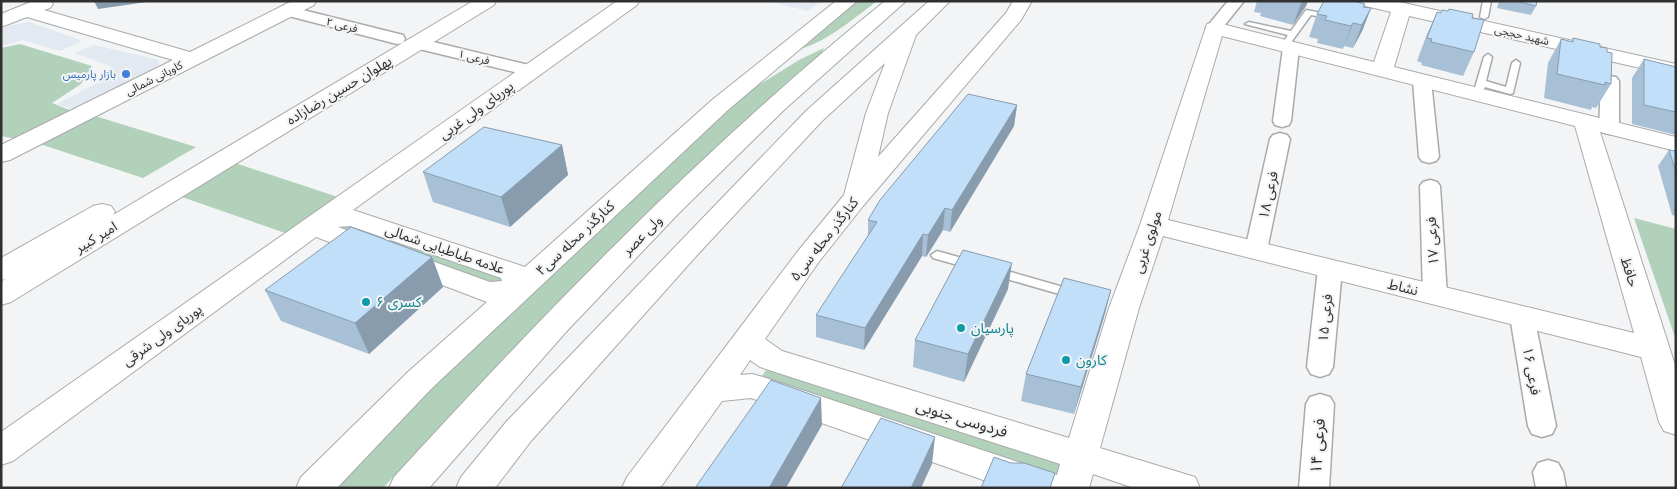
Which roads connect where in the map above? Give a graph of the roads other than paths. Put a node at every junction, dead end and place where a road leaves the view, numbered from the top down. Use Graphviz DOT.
graph roads {
  1 [pos="49,1"];
  2 [pos="307,1"];
  3 [pos="462,1"];
  4 [pos="487,1"];
  5 [pos="630,1"];
  6 [pos="848,1"];
  7 [pos="941,1"];
  8 [pos="1023,1"];
  9 [pos="1236,1"];
  10 [pos="1368,1"];
  11 [pos="894,3"];
  12 [pos="1406,5"];
  13 [pos="1485,9"];
  14 [pos="26,11"];
  15 [pos="287,11"];
  16 [pos="1342,20"];
  17 [pos="1,21"];
  18 [pos="868,23"];
  19 [pos="1249,24"];
  20 [pos="1214,28"];
  21 [pos="907,31"];
  22 [pos="407,41"];
  23 [pos="1292,41"];
  24 [pos="1488,57"];
  25 [pos="193,59"];
  26 [pos="1676,60"];
  27 [pos="774,62"];
  28 [pos="1516,63"];
  29 [pos="1382,70"];
  30 [pos="1676,70"];
  31 [pos="531,71"];
  32 [pos="1422,81"];
  33 [pos="1610,81"];
  34 [pos="1480,89"];
  35 [pos="1597,124"];
  36 [pos="1676,144"];
  37 [pos="1,155"];
  38 [pos="1429,157"];
  39 [pos="180,176"];
  40 [pos="1430,186"];
  41 [pos="854,200"];
  42 [pos="137,202"];
  43 [pos="322,220"];
  44 [pos="1153,224"];
  45 [pos="1256,250"];
  46 [pos="937,255"];
  47 [pos="1330,269"];
  48 [pos="1,271"];
  49 [pos="520,289"];
  50 [pos="1,295"];
  51 [pos="1435,295"];
  52 [pos="1087,298"];
  53 [pos="1522,316"];
  54 [pos="1653,349"];
  55 [pos="759,350"];
  56 [pos="1320,367"];
  57 [pos="752,386"];
  58 [pos="713,389"];
  59 [pos="1320,404"];
  60 [pos="1676,422"];
  61 [pos="1542,426"];
  62 [pos="1,452"];
  63 [pos="1081,455"];
  64 [pos="314,488"];
  65 [pos="407,488"];
  66 [pos="474,488"];
  67 [pos="640,488"];
  68 [pos="1050,488"];
  69 [pos="1071,488"];
  70 [pos="1182,488"];
  71 [pos="1314,488"];
  1 -- 14 [label="street"];
  2 -- 15 [label="street, کاویانی شمالی"];
  3 -- 22 [label="street, پهلوان حسین رضازاده"];
  4 -- 22 [label="street, پهلوان حسین رضازاده"];
  5 -- 31 [label="street, پوریای ولی غربی"];
  6 -- 27 [label="street, کنارگذر محله سی۴"];
  7 -- 21 [label="street"];
  8 -- 41 [label="street, کنارگذر محله سی۵"];
  9 -- 20 [label="street"];
  10 -- 12 [label="street, شهید حججی"];
  11 -- 18 [label="street, ولی عصر"];
  12 -- 13 [label="street, شهید حججی"];
  12 -- 29 [label="street"];
  12 -- 30 [label="street, شهید حججی"];
  13 -- 26 [label="street, شهید حججی"];
  14 -- 17 [label="street"];
  14 -- 25 [label="street"];
  15 -- 22 [label="street, فرعی ۲"];
  15 -- 25 [label="street, کاویانی شمالی"];
  16 -- 23 [label="lane"];
  18 -- 27 [label="street"];
  18 -- 65 [label="street, ولی عصر"];
  19 -- 23 [label="lane"];
  20 -- 23 [label="street"];
  20 -- 44 [label="street, مولوی غربی"];
  21 -- 41 [label="street"];
  21 -- 66 [label="street"];
  22 -- 31 [label="street, فرعی ۱"];
  22 -- 39 [label="street, پهلوان حسین رضازاده"];
  23 -- 29 [label="street"];
  23 -- 45 [label="street, فرعی ۱۸"];
  24 -- 34 [label="lane"];
  25 -- 37 [label="street, کاویانی شمالی"];
  27 -- 49 [label="street, کنارگذر محله سی۴"];
  28 -- 34 [label="lane"];
  29 -- 32 [label="street"];
  31 -- 43 [label="street, پوریای ولی غربی"];
  32 -- 34 [label="street"];
  32 -- 38 [label="street"];
  33 -- 35 [label="street"];
  34 -- 35 [label="street"];
  35 -- 36 [label="street"];
  35 -- 54 [label="street, حافظ"];
  39 -- 42 [label="street, امیر کبیر"];
  40 -- 51 [label="street, فرعی ۱۷"];
  41 -- 55 [label="street, کنارگذر محله سی۵"];
  42 -- 48 [label="street, امیر کبیر"];
  42 -- 50 [label="street, امیر کبیر"];
  43 -- 49 [label="street, علامه طباطبایی شمالی"];
  43 -- 62 [label="street, پوریای ولی شرقی"];
  44 -- 45 [label="street, نشاط"];
  44 -- 63 [label="street, مولوی غربی"];
  45 -- 47 [label="street, نشاط"];
  46 -- 52 [label="lane"];
  47 -- 51 [label="street, نشاط"];
  47 -- 56 [label="street, فرعی ۱۵"];
  49 -- 64 [label="street, کنارگذر محله سی۴"];
  51 -- 53 [label="street, نشاط"];
  53 -- 54 [label="street, نشاط"];
  53 -- 61 [label="street, فرعی ۱۶"];
  54 -- 60 [label="street, حافظ"];
  55 -- 57 [label="street"];
  55 -- 58 [label="street, کنارگذر محله سی۵"];
  55 -- 63 [label="street, فردوسی جنوبی"];
  57 -- 58 [label="street"];
  57 -- 68 [label="street"];
  58 -- 67 [label="street, کنارگذر محله سی۵"];
  59 -- 71 [label="street, فرعی ۱۴"];
  63 -- 69 [label="street, مولوی غربی"];
  63 -- 70 [label="street, فردوسی جنوبی"];
}
